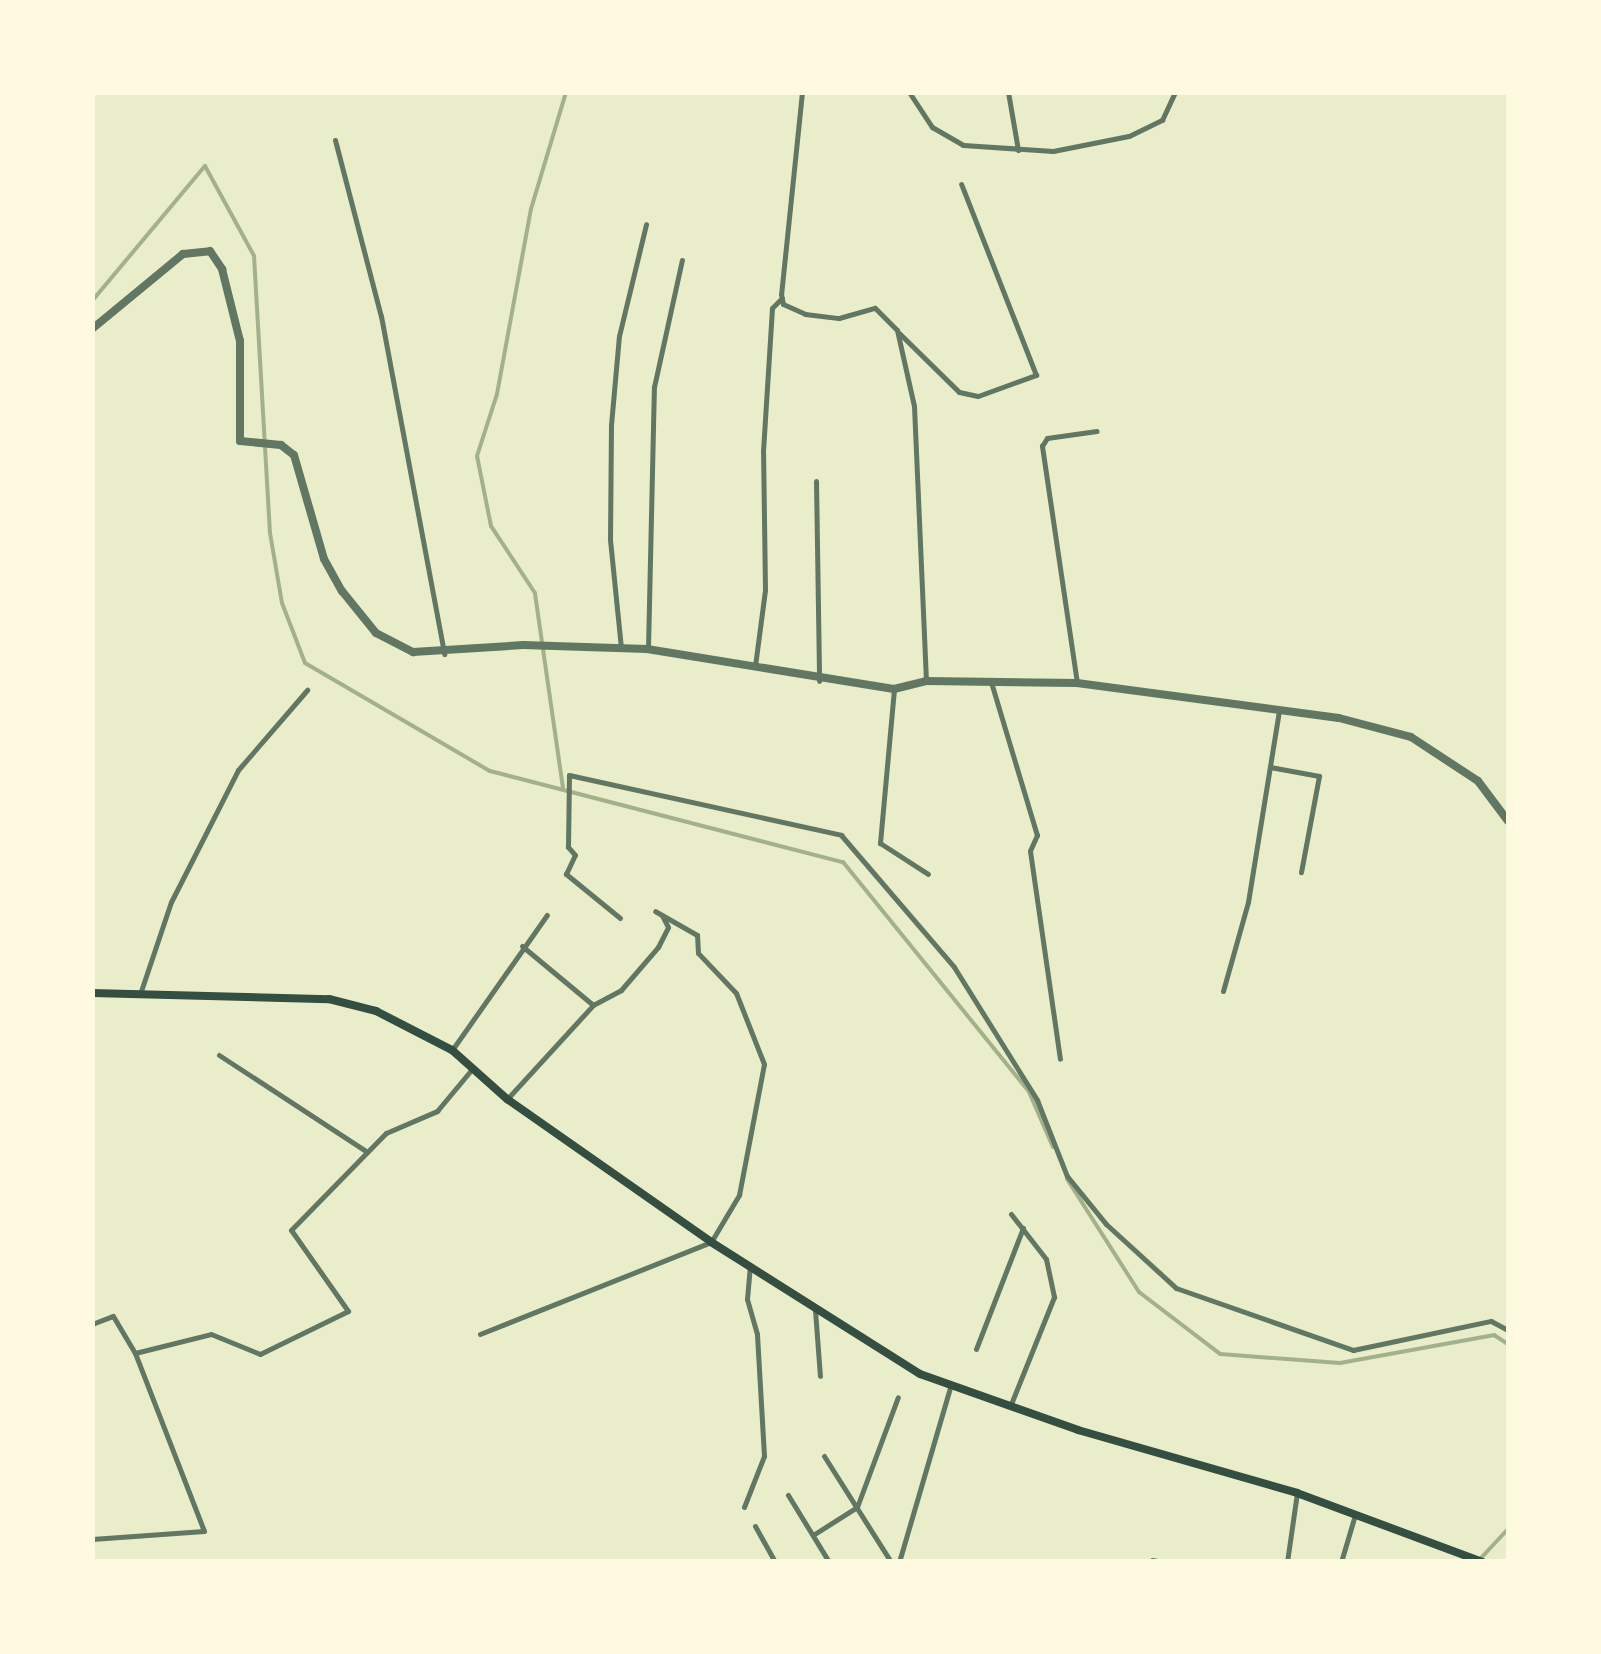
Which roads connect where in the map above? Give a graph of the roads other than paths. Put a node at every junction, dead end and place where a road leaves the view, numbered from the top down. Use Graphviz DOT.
graph roads {
  1 [pos="802,92"];
  2 [pos="910,92"];
  3 [pos="1008,92"];
  4 [pos="1175,92"];
  5 [pos="335,140"];
  6 [pos="1018,150"];
  7 [pos="961,184"];
  8 [pos="646,224"];
  9 [pos="682,260"];
  10 [pos="782,298"];
  11 [pos="92,328"];
  12 [pos="897,330"];
  13 [pos="1097,431"];
  14 [pos="816,481"];
  15 [pos="622,648"];
  16 [pos="648,649"];
  17 [pos="444,654"];
  18 [pos="754,669"];
  19 [pos="819,681"];
  20 [pos="926,681"];
  21 [pos="991,682"];
  22 [pos="1077,683"];
  23 [pos="894,689"];
  24 [pos="307,690"];
  25 [pos="1279,709"];
  26 [pos="1270,767"];
  27 [pos="1508,821"];
  28 [pos="1301,872"];
  29 [pos="928,874"];
  30 [pos="547,915"];
  31 [pos="620,918"];
  32 [pos="522,946"];
  33 [pos="1223,991"];
  34 [pos="92,993"];
  35 [pos="139,997"];
  36 [pos="593,1004"];
  37 [pos="452,1050"];
  38 [pos="219,1055"];
  39 [pos="1060,1060"];
  40 [pos="472,1069"];
  41 [pos="507,1099"];
  42 [pos="366,1152"];
  43 [pos="1011,1214"];
  44 [pos="1023,1228"];
  45 [pos="712,1242"];
  46 [pos="750,1266"];
  47 [pos="815,1307"];
  48 [pos="92,1324"];
  49 [pos="1508,1330"];
  50 [pos="480,1334"];
  51 [pos="976,1348"];
  52 [pos="135,1353"];
  53 [pos="820,1376"];
  54 [pos="951,1384"];
  55 [pos="898,1397"];
  56 [pos="1011,1404"];
  57 [pos="824,1456"];
  58 [pos="1298,1493"];
  59 [pos="788,1495"];
  60 [pos="744,1507"];
  61 [pos="857,1507"];
  62 [pos="1354,1518"];
  63 [pos="755,1526"];
  64 [pos="812,1535"];
  65 [pos="92,1539"];
  66 [pos="1152,1560"];
  67 [pos="1482,1561"];
  68 [pos="775,1562"];
  69 [pos="829,1562"];
  70 [pos="891,1562"];
  71 [pos="899,1562"];
  72 [pos="1163,1562"];
  73 [pos="1288,1562"];
  74 [pos="1341,1562"];
  1 -- 10 [label="street"];
  2 -- 6 [label="street"];
  3 -- 6 [label="street"];
  4 -- 6 [label="street"];
  5 -- 17 [label="street"];
  7 -- 12 [label="street"];
  8 -- 15 [label="street"];
  9 -- 16 [label="street"];
  10 -- 12 [label="street"];
  10 -- 18 [label="street"];
  11 -- 17 [label="street"];
  12 -- 20 [label="street"];
  13 -- 22 [label="street"];
  14 -- 19 [label="street"];
  15 -- 16 [label="street"];
  15 -- 17 [label="street"];
  16 -- 18 [label="street"];
  18 -- 19 [label="street"];
  19 -- 23 [label="street"];
  20 -- 21 [label="street"];
  20 -- 23 [label="street"];
  21 -- 22 [label="street"];
  21 -- 39 [label="street"];
  22 -- 25 [label="street"];
  23 -- 29 [label="street"];
  24 -- 35 [label="street"];
  25 -- 26 [label="street"];
  25 -- 27 [label="street"];
  26 -- 28 [label="street"];
  26 -- 33 [label="street"];
  30 -- 32 [label="street"];
  31 -- 49 [label="street"];
  32 -- 36 [label="street"];
  32 -- 37 [label="street"];
  34 -- 35 [label="main road"];
  35 -- 37 [label="main road"];
  36 -- 41 [label="street"];
  36 -- 45 [label="street"];
  37 -- 40 [label="main road"];
  38 -- 42 [label="street"];
  40 -- 41 [label="main road"];
  40 -- 42 [label="street"];
  41 -- 45 [label="main road"];
  42 -- 52 [label="street"];
  43 -- 44 [label="street"];
  44 -- 51 [label="street"];
  44 -- 56 [label="street"];
  45 -- 46 [label="main road"];
  45 -- 50 [label="street"];
  46 -- 47 [label="main road"];
  46 -- 60 [label="street"];
  47 -- 53 [label="street"];
  47 -- 54 [label="main road"];
  48 -- 52 [label="street"];
  52 -- 65 [label="street"];
  54 -- 56 [label="main road"];
  54 -- 71 [label="street"];
  55 -- 61 [label="street"];
  56 -- 58 [label="main road"];
  57 -- 61 [label="street"];
  58 -- 62 [label="main road"];
  58 -- 73 [label="street"];
  59 -- 64 [label="street"];
  61 -- 64 [label="street"];
  61 -- 70 [label="street"];
  62 -- 67 [label="main road"];
  62 -- 74 [label="street"];
  63 -- 68 [label="street"];
  64 -- 69 [label="street"];
  66 -- 72 [label="street"];
}
